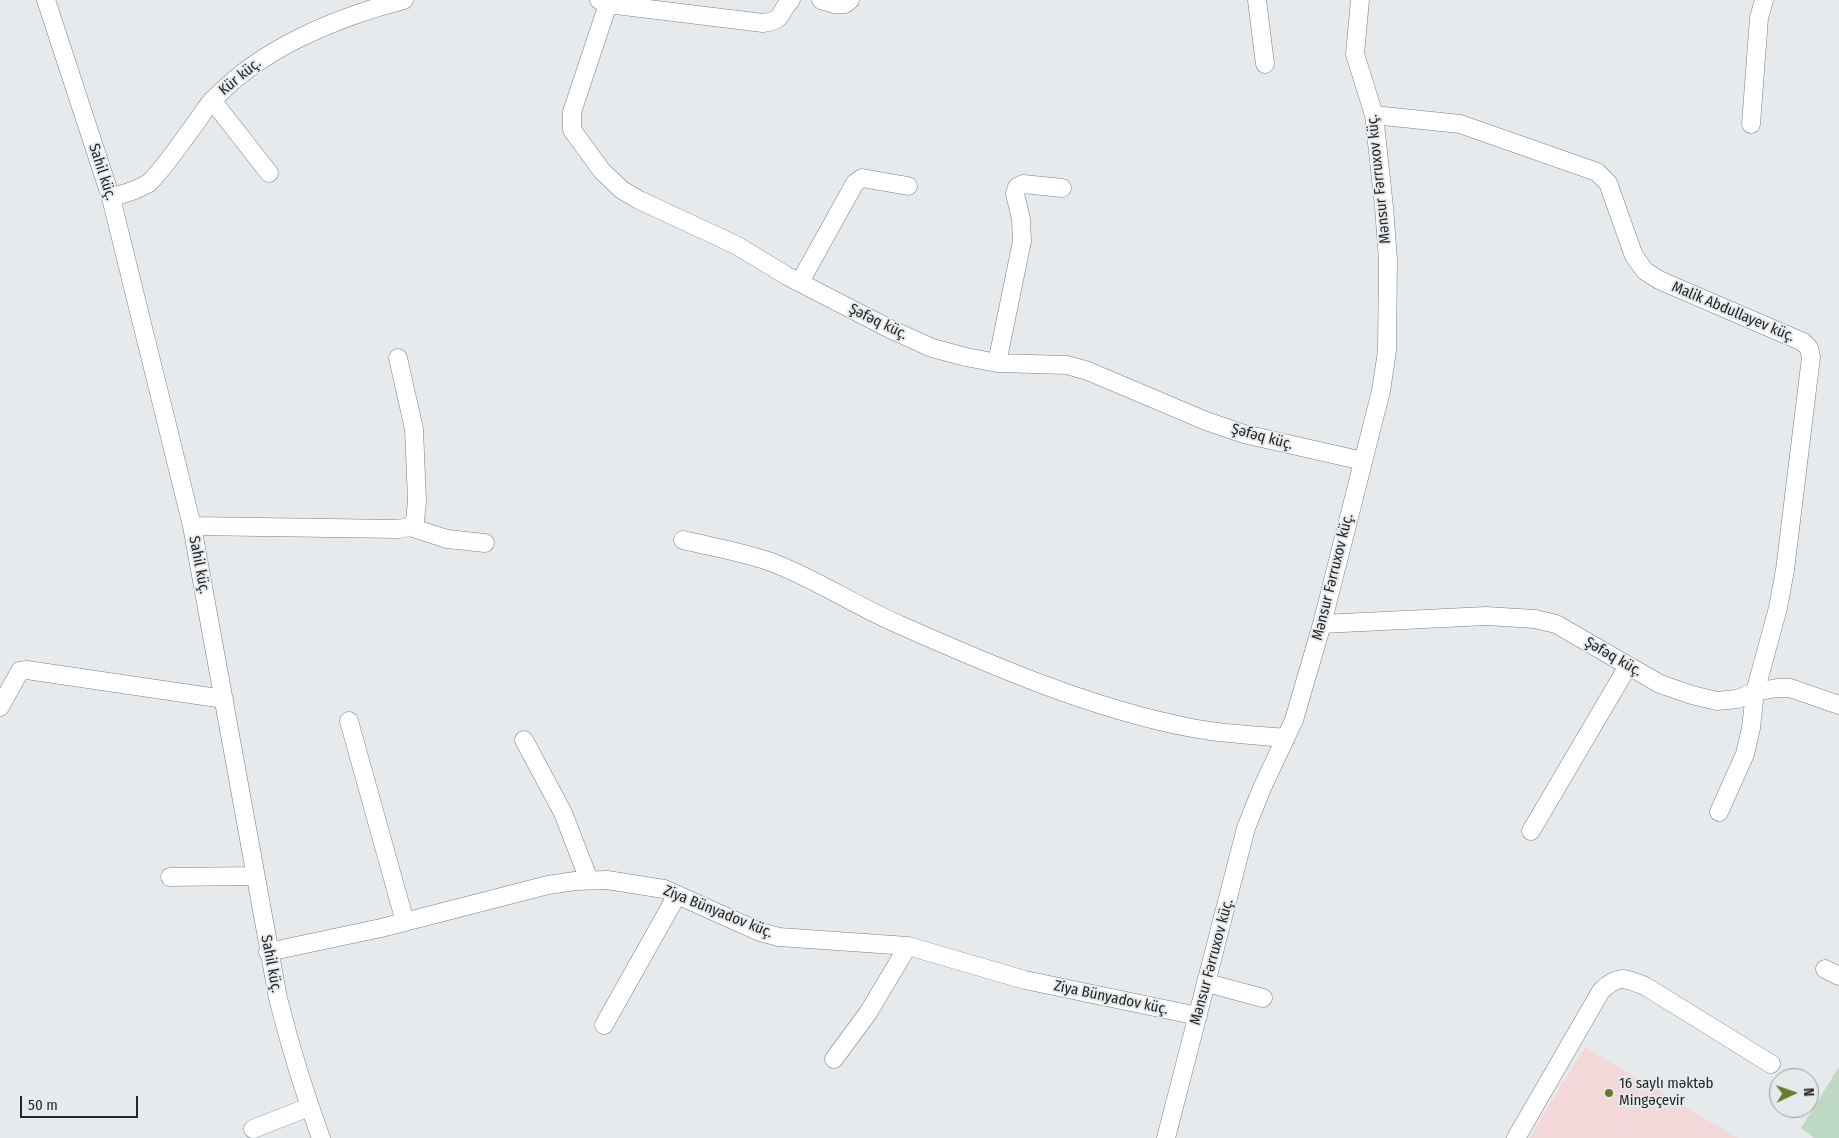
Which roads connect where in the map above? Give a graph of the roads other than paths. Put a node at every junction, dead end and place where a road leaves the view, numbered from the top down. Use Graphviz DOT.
graph roads {
  1 [pos="46,0"];
  2 [pos="404,0"];
  3 [pos="791,0"];
  4 [pos="821,0"];
  5 [pos="850,0"];
  6 [pos="1257,0"];
  7 [pos="1360,0"];
  8 [pos="1764,0"];
  9 [pos="604,2"];
  10 [pos="361,6"];
  11 [pos="1265,64"];
  12 [pos="212,100"];
  13 [pos="1374,116"];
  14 [pos="1751,124"];
  15 [pos="269,173"];
  16 [pos="908,186"];
  17 [pos="1062,188"];
  18 [pos="111,198"];
  19 [pos="800,282"];
  20 [pos="398,358"];
  21 [pos="997,363"];
  22 [pos="1363,461"];
  23 [pos="192,526"];
  24 [pos="410,527"];
  25 [pos="683,540"];
  26 [pos="486,543"];
  27 [pos="1322,624"];
  28 [pos="1628,666"];
  29 [pos="1756,692"];
  30 [pos="224,699"];
  31 [pos="1839,705"];
  32 [pos="0,707"];
  33 [pos="349,722"];
  34 [pos="1286,738"];
  35 [pos="524,740"];
  36 [pos="1720,812"];
  37 [pos="1531,831"];
  38 [pos="255,876"];
  39 [pos="170,877"];
  40 [pos="589,880"];
  41 [pos="677,895"];
  42 [pos="405,922"];
  43 [pos="908,946"];
  44 [pos="268,952"];
  45 [pos="1207,982"];
  46 [pos="1263,998"];
  47 [pos="1198,1016"];
  48 [pos="604,1025"];
  49 [pos="834,1059"];
  50 [pos="1770,1064"];
  51 [pos="309,1107"];
  52 [pos="253,1129"];
  53 [pos="321,1138"];
  54 [pos="1166,1138"];
  55 [pos="1516,1138"];
  1 -- 18 [label="street, Sahil küç."];
  2 -- 10 [label="street, Kür küç."];
  3 -- 9 [label="street"];
  4 -- 5 [label="street"];
  6 -- 11 [label="street"];
  7 -- 13 [label="street, Mənsur Fərruxov küç."];
  8 -- 14 [label="street"];
  9 -- 19 [label="street, Şəfəq küç."];
  10 -- 12 [label="street, Kür küç."];
  12 -- 15 [label="street"];
  12 -- 18 [label="street, Kür küç."];
  13 -- 22 [label="street, Mənsur Fərruxov küç."];
  13 -- 29 [label="street, Malik Abdullayev küç."];
  16 -- 19 [label="street"];
  17 -- 21 [label="street"];
  18 -- 23 [label="street, Sahil küç."];
  19 -- 21 [label="street, Şəfəq küç."];
  20 -- 24 [label="street"];
  21 -- 22 [label="street, Şəfəq küç."];
  22 -- 27 [label="street, Mənsur Fərruxov küç."];
  23 -- 24 [label="street"];
  23 -- 30 [label="street, Sahil küç."];
  24 -- 26 [label="street"];
  25 -- 34 [label="street"];
  27 -- 28 [label="street, Şəfəq küç."];
  27 -- 34 [label="street, Mənsur Fərruxov küç."];
  28 -- 29 [label="street, Şəfəq küç."];
  28 -- 37 [label="street"];
  29 -- 31 [label="street, Şəfəq küç."];
  29 -- 36 [label="street, Malik Abdullayev küç."];
  30 -- 32 [label="street"];
  30 -- 38 [label="street, Sahil küç."];
  33 -- 42 [label="street"];
  34 -- 45 [label="street, Mənsur Fərruxov küç."];
  35 -- 40 [label="street"];
  38 -- 39 [label="street"];
  38 -- 44 [label="street, Sahil küç."];
  40 -- 41 [label="street, Ziya Bünyadov küç."];
  40 -- 42 [label="street, Ziya Bünyadov küç."];
  41 -- 43 [label="street, Ziya Bünyadov küç."];
  41 -- 48 [label="street"];
  42 -- 44 [label="street, Ziya Bünyadov küç."];
  43 -- 47 [label="street, Ziya Bünyadov küç."];
  43 -- 49 [label="street"];
  44 -- 51 [label="street, Sahil küç."];
  45 -- 46 [label="street"];
  45 -- 47 [label="street, Mənsur Fərruxov küç."];
  47 -- 54 [label="street, Mənsur Fərruxov küç."];
  50 -- 55 [label="street"];
  51 -- 52 [label="street"];
  51 -- 53 [label="street, Sahil küç."];
}
